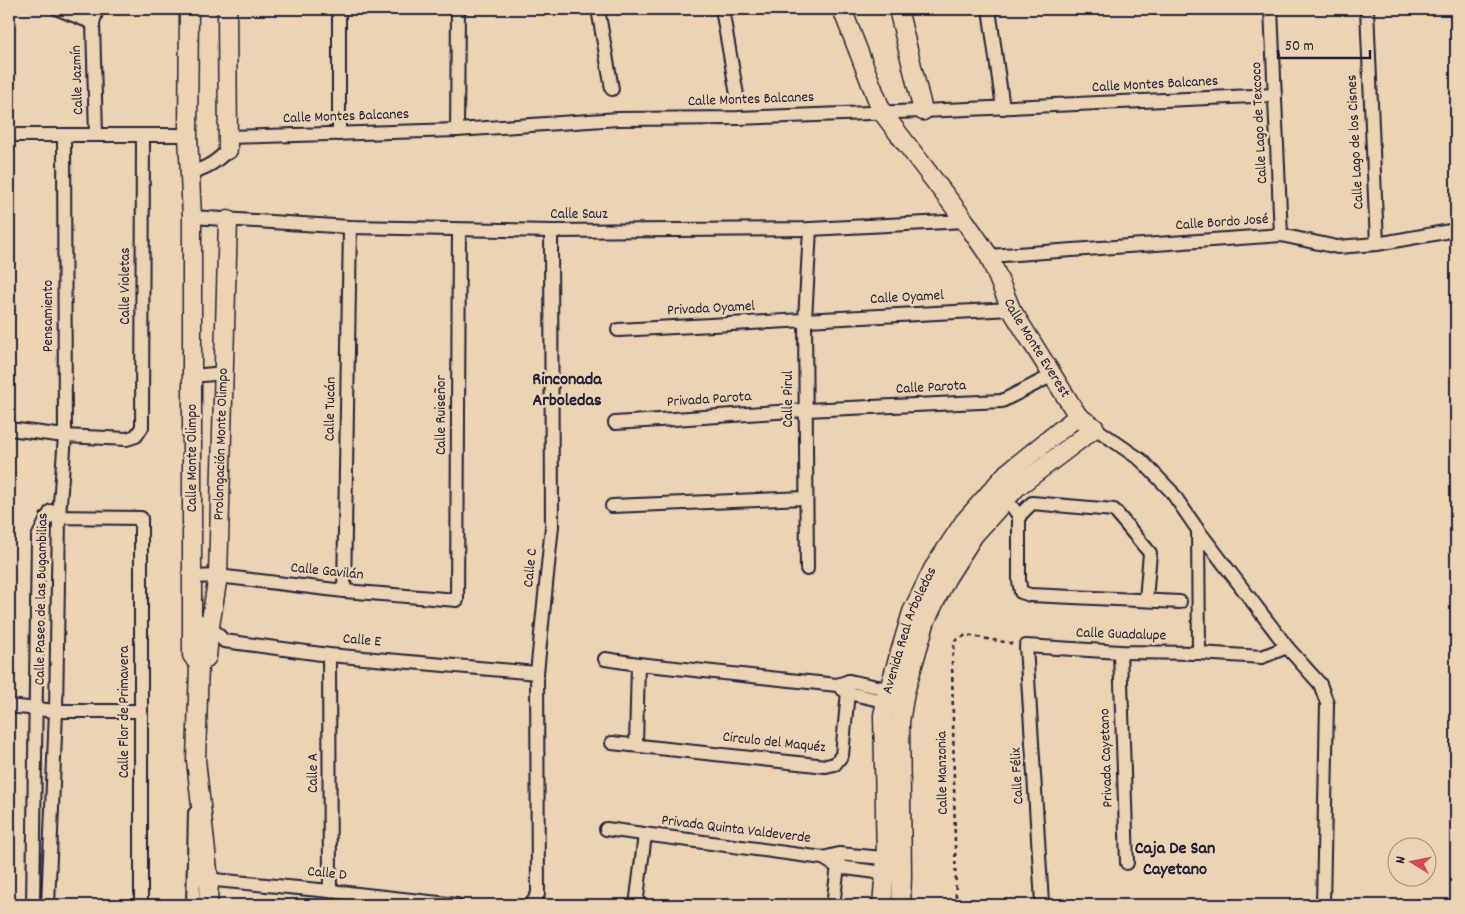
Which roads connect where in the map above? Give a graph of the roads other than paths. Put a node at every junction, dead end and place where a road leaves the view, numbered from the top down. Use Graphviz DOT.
graph roads {
  1 [pos="58,9"];
  2 [pos="97,9"];
  3 [pos="189,9"];
  4 [pos="227,9"];
  5 [pos="339,9"];
  6 [pos="458,9"];
  7 [pos="598,9"];
  8 [pos="722,9"];
  9 [pos="842,9"];
  10 [pos="898,9"];
  11 [pos="989,9"];
  12 [pos="1271,9"];
  13 [pos="1367,9"];
  14 [pos="93,23"];
  15 [pos="612,89"];
  16 [pos="737,95"];
  17 [pos="1275,95"];
  18 [pos="1003,108"];
  19 [pos="923,111"];
  20 [pos="882,112"];
  21 [pos="457,130"];
  22 [pos="339,134"];
  23 [pos="9,135"];
  24 [pos="64,135"];
  25 [pos="96,136"];
  26 [pos="143,136"];
  27 [pos="188,136"];
  28 [pos="228,144"];
  29 [pos="190,172"];
  30 [pos="192,218"];
  31 [pos="228,220"];
  32 [pos="966,221"];
  33 [pos="350,227"];
  34 [pos="810,229"];
  35 [pos="459,230"];
  36 [pos="1456,230"];
  37 [pos="551,232"];
  38 [pos="1281,235"];
  39 [pos="1377,244"];
  40 [pos="989,256"];
  41 [pos="1011,309"];
  42 [pos="805,320"];
  43 [pos="618,330"];
  44 [pos="224,373"];
  45 [pos="192,376"];
  46 [pos="1053,376"];
  47 [pos="806,410"];
  48 [pos="1078,416"];
  49 [pos="614,424"];
  50 [pos="1095,428"];
  51 [pos="9,429"];
  52 [pos="65,436"];
  53 [pos="1006,486"];
  54 [pos="61,497"];
  55 [pos="806,498"];
  56 [pos="1032,503"];
  57 [pos="612,506"];
  58 [pos="1019,516"];
  59 [pos="53,517"];
  60 [pos="1198,530"];
  61 [pos="806,570"];
  62 [pos="193,576"];
  63 [pos="218,576"];
  64 [pos="344,592"];
  65 [pos="1146,599"];
  66 [pos="457,600"];
  67 [pos="1180,602"];
  68 [pos="193,617"];
  69 [pos="210,626"];
  70 [pos="1026,646"];
  71 [pos="1287,647"];
  72 [pos="1120,652"];
  73 [pos="1199,653"];
  74 [pos="329,655"];
  75 [pos="606,660"];
  76 [pos="638,664"];
  77 [pos="199,665"];
  78 [pos="537,673"];
  79 [pos="849,687"];
  80 [pos="895,697"];
  81 [pos="9,706"];
  82 [pos="35,709"];
  83 [pos="56,711"];
  84 [pos="141,711"];
  85 [pos="612,743"];
  86 [pos="636,744"];
  87 [pos="606,829"];
  88 [pos="645,835"];
  89 [pos="838,860"];
  90 [pos="1127,863"];
  91 [pos="894,866"];
  92 [pos="201,879"];
  93 [pos="330,890"];
  94 [pos="1042,904"];
  95 [pos="33,905"];
  96 [pos="48,905"];
  97 [pos="141,905"];
  98 [pos="193,905"];
  99 [pos="208,905"];
  100 [pos="457,905"];
  101 [pos="531,905"];
  102 [pos="636,905"];
  103 [pos="833,905"];
  104 [pos="882,905"];
  105 [pos="901,905"];
  106 [pos="1323,905"];
  1 -- 14 [label="street"];
  2 -- 14 [label="street, Calle Jazmín"];
  3 -- 27 [label="main road, Calle Monte Olimpo"];
  4 -- 28 [label="main road"];
  5 -- 22 [label="street"];
  6 -- 21 [label="street"];
  7 -- 15 [label="street"];
  8 -- 16 [label="street"];
  9 -- 20 [label="main road, Calle Monte Everest"];
  10 -- 19 [label="main road"];
  11 -- 18 [label="street"];
  12 -- 17 [label="street, Calle Lago de Texcoco"];
  13 -- 39 [label="street, Calle Lago de los Cisnes"];
  14 -- 25 [label="street, Calle Jazmín"];
  17 -- 18 [label="street, Calle Montes Balcanes"];
  17 -- 38 [label="street, Calle Lago de Texcoco"];
  18 -- 19 [label="street, Calle Montes Balcanes"];
  19 -- 20 [label="street, Calle Montes Balcanes"];
  20 -- 21 [label="street, Calle Montes Balcanes"];
  20 -- 32 [label="main road, Calle Monte Everest"];
  21 -- 22 [label="street, Calle Montes Balcanes"];
  22 -- 28 [label="street, Calle Montes Balcanes"];
  23 -- 24 [label="street"];
  24 -- 25 [label="street"];
  24 -- 52 [label="street, Pensamiento"];
  25 -- 26 [label="street"];
  26 -- 27 [label="street"];
  26 -- 52 [label="street, Calle Violetas"];
  27 -- 29 [label="main road, Calle Monte Olimpo"];
  28 -- 29 [label="street"];
  29 -- 30 [label="main road, Calle Monte Olimpo"];
  30 -- 31 [label="street, Calle Sauz"];
  30 -- 45 [label="main road, Calle Monte Olimpo"];
  31 -- 33 [label="street, Calle Sauz"];
  31 -- 44 [label="main road, Prolongación Monte Olimpo"];
  32 -- 34 [label="street, Calle Sauz"];
  32 -- 40 [label="main road, Calle Monte Everest"];
  33 -- 35 [label="street, Calle Sauz"];
  33 -- 64 [label="street, Calle Tucán"];
  34 -- 37 [label="street, Calle Sauz"];
  34 -- 42 [label="street, Calle Pirul"];
  35 -- 37 [label="street, Calle Sauz"];
  35 -- 66 [label="street, Calle Ruiseñor"];
  36 -- 39 [label="street, Calle Bordo José"];
  37 -- 78 [label="street, Calle C"];
  38 -- 39 [label="street, Calle Bordo José"];
  38 -- 40 [label="street, Calle Bordo José"];
  40 -- 41 [label="main road, Calle Monte Everest"];
  41 -- 42 [label="street, Calle Oyamel"];
  41 -- 46 [label="main road, Calle Monte Everest"];
  42 -- 43 [label="street, Privada Oyamel"];
  42 -- 47 [label="street, Calle Pirul"];
  44 -- 45 [label="street"];
  44 -- 63 [label="main road, Prolongación Monte Olimpo"];
  45 -- 62 [label="main road, Calle Monte Olimpo"];
  46 -- 47 [label="street, Calle Parota"];
  46 -- 48 [label="main road, Calle Monte Everest"];
  47 -- 49 [label="street, Privada Parota"];
  47 -- 55 [label="street, Calle Pirul"];
  48 -- 50 [label="main road, Calle Monte Everest"];
  48 -- 53 [label="main road, Avenida Real Arboledas"];
  50 -- 53 [label="main road"];
  50 -- 60 [label="street, Calle Monte Everest"];
  51 -- 52 [label="street"];
  52 -- 54 [label="street, Pensamiento"];
  53 -- 56 [label="street"];
  53 -- 58 [label="street"];
  53 -- 80 [label="main road, Avenida Real Arboledas"];
  54 -- 59 [label="street, Calle Paseo de las Bugambilias"];
  55 -- 57 [label="street"];
  55 -- 61 [label="street, Calle Pirul"];
  56 -- 58 [label="street"];
  56 -- 65 [label="street"];
  58 -- 65 [label="street"];
  59 -- 82 [label="street, Calle Paseo de las Bugambilias"];
  59 -- 83 [label="street, Calle Paseo de las Bugambilias"];
  59 -- 84 [label="street, Calle Flor de Primavera"];
  60 -- 71 [label="street, Calle Monte Everest"];
  60 -- 73 [label="street"];
  62 -- 63 [label="street, Calle Gavilán"];
  62 -- 68 [label="main road, Calle Monte Olimpo"];
  63 -- 64 [label="street, Calle Gavilán"];
  63 -- 69 [label="main road, Prolongación Monte Olimpo"];
  64 -- 66 [label="street, Calle Gavilán"];
  65 -- 67 [label="street"];
  68 -- 69 [label="street, Calle E"];
  68 -- 77 [label="main road, Calle Monte Olimpo"];
  69 -- 74 [label="street, Calle E"];
  69 -- 77 [label="main road, Prolongación Monte Olimpo"];
  70 -- 72 [label="street, Calle Guadalupe"];
  70 -- 94 [label="street, Calle Félix"];
  71 -- 73 [label="street, Calle Guadalupe"];
  71 -- 106 [label="street, Calle Monte Everest"];
  72 -- 73 [label="street, Calle Guadalupe"];
  72 -- 90 [label="street, Privada Cayetano"];
  74 -- 78 [label="street, Calle E"];
  74 -- 93 [label="street, Calle A"];
  75 -- 76 [label="street"];
  76 -- 79 [label="street"];
  76 -- 86 [label="street"];
  77 -- 92 [label="main road, Calle Monte Olimpo"];
  78 -- 101 [label="street, Calle C"];
  79 -- 80 [label="street"];
  79 -- 86 [label="street, Circulo del Maquéz"];
  80 -- 91 [label="main road, Avenida Real Arboledas"];
  81 -- 82 [label="street"];
  82 -- 83 [label="street"];
  82 -- 95 [label="street, Calle Paseo de las Bugambilias"];
  83 -- 84 [label="street"];
  83 -- 96 [label="street, Calle Paseo de las Bugambilias"];
  84 -- 97 [label="street, Calle Flor de Primavera"];
  85 -- 86 [label="street, Circulo del Maquéz"];
  87 -- 88 [label="street, Privada Quinta Valdeverde"];
  88 -- 89 [label="street, Privada Quinta Valdeverde"];
  88 -- 102 [label="street, Privada Quinta Valdeverde"];
  89 -- 91 [label="street, Privada Quinta Valdeverde"];
  89 -- 103 [label="street"];
  91 -- 104 [label="main road, Avenida Real Arboledas"];
  91 -- 105 [label="main road"];
  92 -- 93 [label="street, Calle D"];
  92 -- 98 [label="street"];
  92 -- 99 [label="main road"];
  93 -- 100 [label="street, Calle D"];
}
